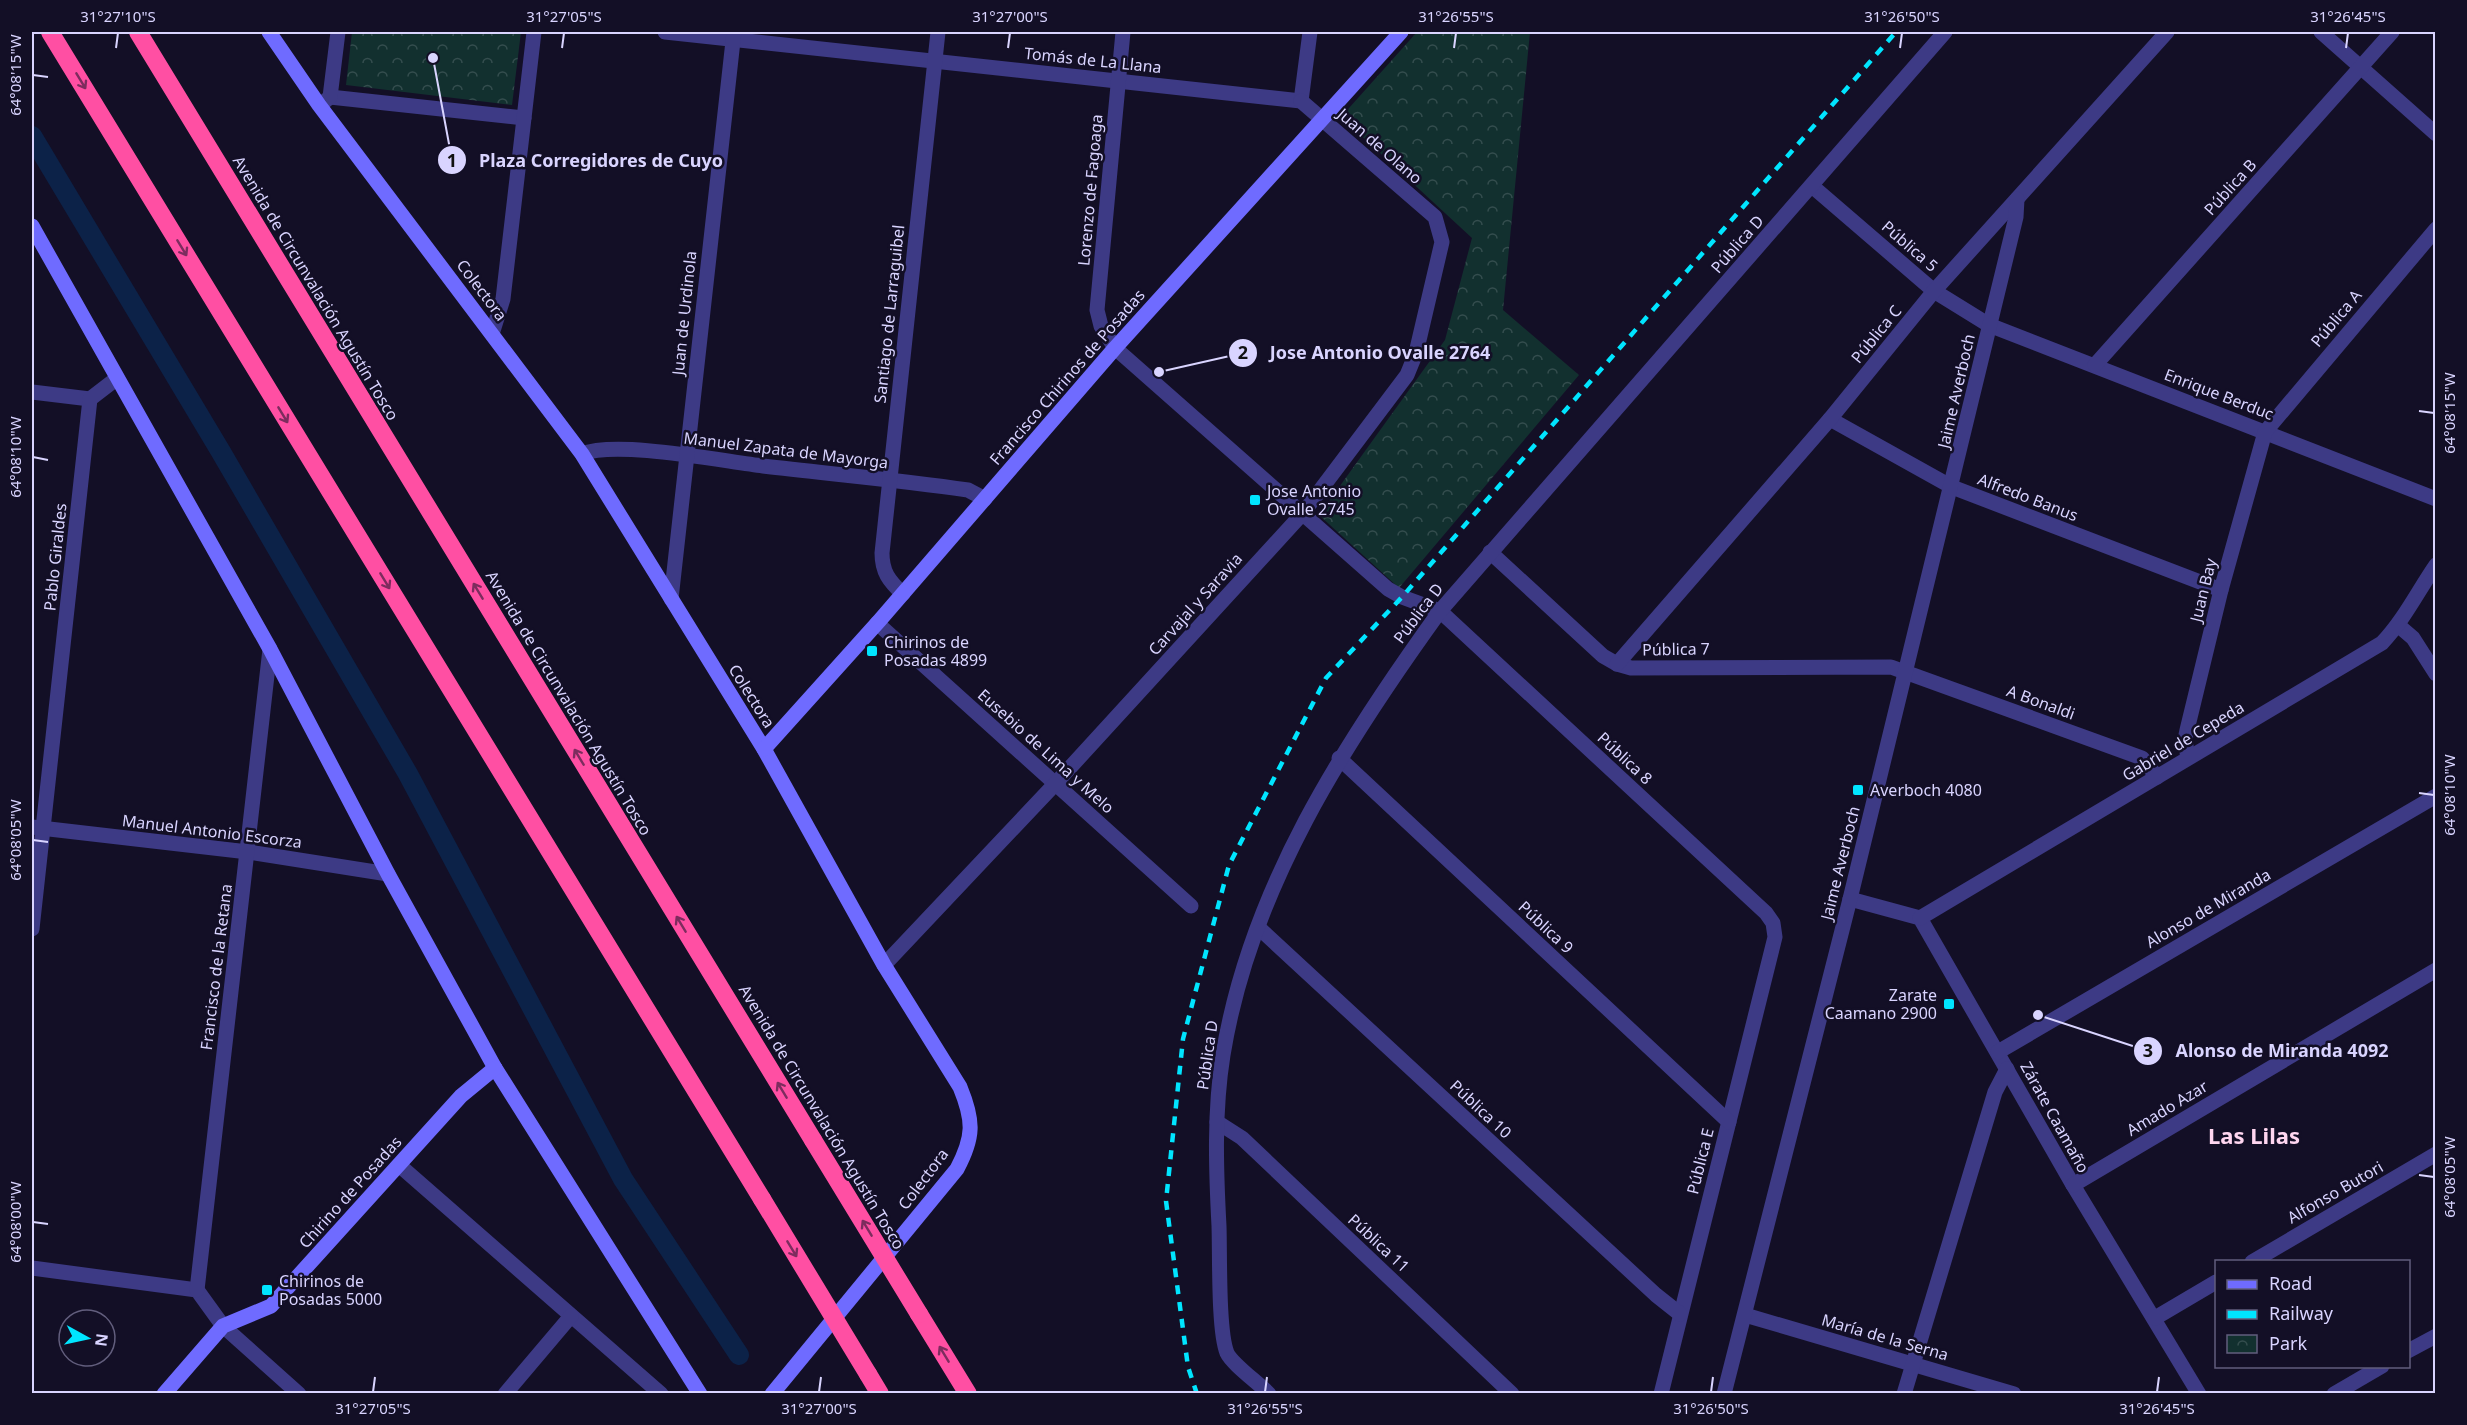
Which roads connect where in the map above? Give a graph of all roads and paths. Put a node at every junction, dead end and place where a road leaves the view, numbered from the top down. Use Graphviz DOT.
graph roads {
  1 [pos="50,32"];
  2 [pos="138,32"];
  3 [pos="269,32"];
  4 [pos="338,32"];
  5 [pos="534,32"];
  6 [pos="665,32"];
  7 [pos="938,32"];
  8 [pos="1123,32"];
  9 [pos="1310,32"];
  10 [pos="1401,32"];
  11 [pos="1945,32"];
  12 [pos="2167,32"];
  13 [pos="2322,32"];
  14 [pos="2392,32"];
  15 [pos="733,35"];
  16 [pos="935,61"];
  17 [pos="2361,68"];
  18 [pos="1118,81"];
  19 [pos="325,101"];
  20 [pos="1302,102"];
  21 [pos="524,118"];
  22 [pos="1323,121"];
  23 [pos="2436,134"];
  24 [pos="1812,186"];
  25 [pos="2017,199"];
  26 [pos="1435,217"];
  27 [pos="32,226"];
  28 [pos="2436,229"];
  29 [pos="1934,291"];
  30 [pos="1989,325"];
  31 [pos="492,334"];
  32 [pos="1115,348"];
  33 [pos="2095,365"];
  34 [pos="116,379"];
  35 [pos="32,392"];
  36 [pos="90,399"];
  37 [pos="1830,419"];
  38 [pos="2265,432"];
  39 [pos="582,454"];
  40 [pos="687,456"];
  41 [pos="890,481"];
  42 [pos="1952,487"];
  43 [pos="985,499"];
  44 [pos="2436,499"];
  45 [pos="1303,513"];
  46 [pos="1490,552"];
  47 [pos="2436,565"];
  48 [pos="2221,590"];
  49 [pos="903,594"];
  50 [pos="671,599"];
  51 [pos="1440,611"];
  52 [pos="877,623"];
  53 [pos="2399,626"];
  54 [pos="270,649"];
  55 [pos="1617,664"];
  56 [pos="1905,672"];
  57 [pos="2436,674"];
  58 [pos="764,749"];
  59 [pos="1339,758"];
  60 [pos="2188,758"];
  61 [pos="2157,777"];
  62 [pos="1055,784"];
  63 [pos="2436,796"];
  64 [pos="37,827"];
  65 [pos="248,852"];
  66 [pos="388,874"];
  67 [pos="1850,899"];
  68 [pos="1191,906"];
  69 [pos="1920,918"];
  70 [pos="1258,928"];
  71 [pos="32,929"];
  72 [pos="1776,937"];
  73 [pos="884,965"];
  74 [pos="2436,970"];
  75 [pos="1998,1052"];
  76 [pos="495,1068"];
  77 [pos="2007,1069"];
  78 [pos="1217,1122"];
  79 [pos="1729,1122"];
  80 [pos="2436,1154"];
  81 [pos="399,1165"];
  82 [pos="2073,1185"];
  83 [pos="2255,1260"];
  84 [pos="32,1268"];
  85 [pos="2215,1283"];
  86 [pos="197,1290"];
  87 [pos="1680,1314"];
  88 [pos="1745,1315"];
  89 [pos="571,1316"];
  90 [pos="2155,1318"];
  91 [pos="223,1326"];
  92 [pos="2436,1336"];
  93 [pos="2410,1350"];
  94 [pos="1913,1364"];
  95 [pos="2379,1368"];
  96 [pos="164,1394"];
  97 [pos="299,1394"];
  98 [pos="505,1394"];
  99 [pos="661,1394"];
  100 [pos="700,1394"];
  101 [pos="772,1394"];
  102 [pos="880,1394"];
  103 [pos="968,1394"];
  104 [pos="1269,1394"];
  105 [pos="1512,1394"];
  106 [pos="1661,1394"];
  107 [pos="1724,1394"];
  108 [pos="1904,1394"];
  109 [pos="2014,1394"];
  110 [pos="2199,1394"];
  111 [pos="2334,1394"];
  1 -- 102 [label="highway, one-way, bridge"];
  103 -- 2 [label="highway, Avenida de Circunvalación Agustín Tosco, one-way, bridge"];
  3 -- 19 [label="main road, Colectora"];
  4 -- 19 [label="street"];
  5 -- 21 [label="street"];
  6 -- 15 [label="street, Tomás de La Llana"];
  7 -- 16 [label="street, Santiago de Larraguibel"];
  8 -- 18 [label="street, Lorenzo de Fagoaga"];
  9 -- 20 [label="street"];
  10 -- 22 [label="main road, Francisco Chirinos de Posadas"];
  11 -- 24 [label="street, Pública D"];
  12 -- 25 [label="street, Pública C"];
  13 -- 17 [label="street"];
  14 -- 17 [label="street, Pública B"];
  15 -- 16 [label="street, Tomás de La Llana"];
  15 -- 40 [label="street, Juan de Urdinola"];
  16 -- 18 [label="street, Tomás de La Llana"];
  16 -- 41 [label="street, Santiago de Larraguibel"];
  17 -- 23 [label="street"];
  17 -- 33 [label="street, Pública B"];
  18 -- 20 [label="street, Tomás de La Llana"];
  18 -- 32 [label="street, Lorenzo de Fagoaga"];
  19 -- 21 [label="street"];
  19 -- 31 [label="main road, Colectora"];
  20 -- 22 [label="street, Juan de Olano"];
  21 -- 31 [label="street"];
  22 -- 26 [label="street, Juan de Olano"];
  22 -- 32 [label="main road, Francisco Chirinos de Posadas"];
  24 -- 29 [label="street, Pública 5"];
  24 -- 46 [label="street, Pública D"];
  25 -- 29 [label="street, Pública C"];
  25 -- 30 [label="street, Jaime Averboch"];
  26 -- 45 [label="street, Carvajal y Saravia"];
  27 -- 34 [label="main road"];
  28 -- 38 [label="street, Pública A"];
  29 -- 30 [label="street, Pública 5"];
  29 -- 37 [label="street, Pública C"];
  30 -- 33 [label="street, Enrique Berduc"];
  30 -- 42 [label="street, Jaime Averboch"];
  31 -- 39 [label="main road, Colectora"];
  32 -- 43 [label="main road, Francisco Chirinos de Posadas"];
  32 -- 45 [label="street, Lorenzo de Fagoaga"];
  33 -- 38 [label="street, Enrique Berduc"];
  34 -- 36 [label="street"];
  34 -- 54 [label="main road"];
  35 -- 36 [label="street"];
  36 -- 64 [label="street, Pablo Giraldes"];
  37 -- 42 [label="street, Alfredo Banus"];
  37 -- 55 [label="street, Pública C"];
  38 -- 44 [label="street, Enrique Berduc"];
  38 -- 48 [label="street, Juan Bay"];
  39 -- 40 [label="street, Manuel Zapata de Mayorga"];
  39 -- 50 [label="main road, Colectora"];
  40 -- 41 [label="street, Manuel Zapata de Mayorga"];
  40 -- 50 [label="street, Juan de Urdinola"];
  41 -- 43 [label="street, Manuel Zapata de Mayorga"];
  41 -- 49 [label="street, Santiago de Larraguibel"];
  42 -- 48 [label="street, Alfredo Banus"];
  42 -- 56 [label="street, Jaime Averboch"];
  43 -- 49 [label="main road, Francisco Chirinos de Posadas"];
  45 -- 51 [label="street, Lorenzo de Fagoaga"];
  45 -- 62 [label="street, Carvajal y Saravia"];
  46 -- 51 [label="street, Pública D"];
  46 -- 55 [label="street, Pública 7"];
  47 -- 53 [label="street, Gabriel de Cepeda"];
  48 -- 60 [label="street, Juan Bay"];
  49 -- 52 [label="main road, Francisco Chirinos de Posadas"];
  50 -- 58 [label="main road, Colectora"];
  51 -- 59 [label="street, Pública D"];
  51 -- 72 [label="street, Pública 8"];
  52 -- 58 [label="main road, Francisco Chirinos de Posadas"];
  52 -- 62 [label="street, Eusebio de Lima y Melo"];
  53 -- 57 [label="street"];
  53 -- 60 [label="street, Gabriel de Cepeda"];
  54 -- 65 [label="street, Francisco de la Retana"];
  54 -- 66 [label="main road"];
  55 -- 56 [label="street, Pública 7"];
  56 -- 61 [label="street, A Bonaldi"];
  56 -- 67 [label="street, Jaime Averboch"];
  58 -- 73 [label="main road, Colectora"];
  59 -- 70 [label="street, Pública D"];
  59 -- 79 [label="street, Pública 9"];
  60 -- 61 [label="street, Gabriel de Cepeda"];
  61 -- 69 [label="street, Gabriel de Cepeda"];
  62 -- 68 [label="street, Eusebio de Lima y Melo"];
  62 -- 73 [label="street, Carvajal y Saravia"];
  63 -- 75 [label="street, Alonso de Miranda"];
  64 -- 65 [label="street, Manuel Antonio Escorza"];
  64 -- 71 [label="street, Pablo Giraldes"];
  65 -- 66 [label="street, Manuel Antonio Escorza"];
  65 -- 86 [label="street, Francisco de la Retana"];
  66 -- 76 [label="main road"];
  67 -- 69 [label="street"];
  67 -- 88 [label="street, Jaime Averboch"];
  69 -- 75 [label="street, Zárate Caamaño"];
  70 -- 78 [label="street, Pública D"];
  70 -- 87 [label="street, Pública 10"];
  72 -- 79 [label="street, Pública E"];
  73 -- 101 [label="main road, Colectora"];
  74 -- 82 [label="street, Amado Azar"];
  75 -- 77 [label="street, Zárate Caamaño"];
  76 -- 81 [label="main road, Chirino de Posadas"];
  76 -- 100 [label="main road"];
  77 -- 82 [label="street, Zárate Caamaño"];
  77 -- 94 [label="street"];
  78 -- 104 [label="street, Pública D"];
  78 -- 105 [label="street, Pública 11"];
  79 -- 87 [label="street, Pública E"];
  80 -- 83 [label="street, Alfonso Butori"];
  81 -- 89 [label="street"];
  81 -- 91 [label="main road, Chirino de Posadas"];
  82 -- 90 [label="street, Zárate Caamaño"];
  84 -- 86 [label="street"];
  85 -- 90 [label="street"];
  86 -- 91 [label="street"];
  87 -- 106 [label="street, Pública E"];
  88 -- 94 [label="street, María de la Serna"];
  88 -- 107 [label="street, Jaime Averboch"];
  89 -- 98 [label="street"];
  89 -- 99 [label="street"];
  90 -- 110 [label="street, Zárate Caamaño"];
  91 -- 96 [label="main road"];
  91 -- 97 [label="street"];
  92 -- 93 [label="street"];
  94 -- 108 [label="street"];
  94 -- 109 [label="street, María de la Serna"];
  95 -- 111 [label="street"];
}
